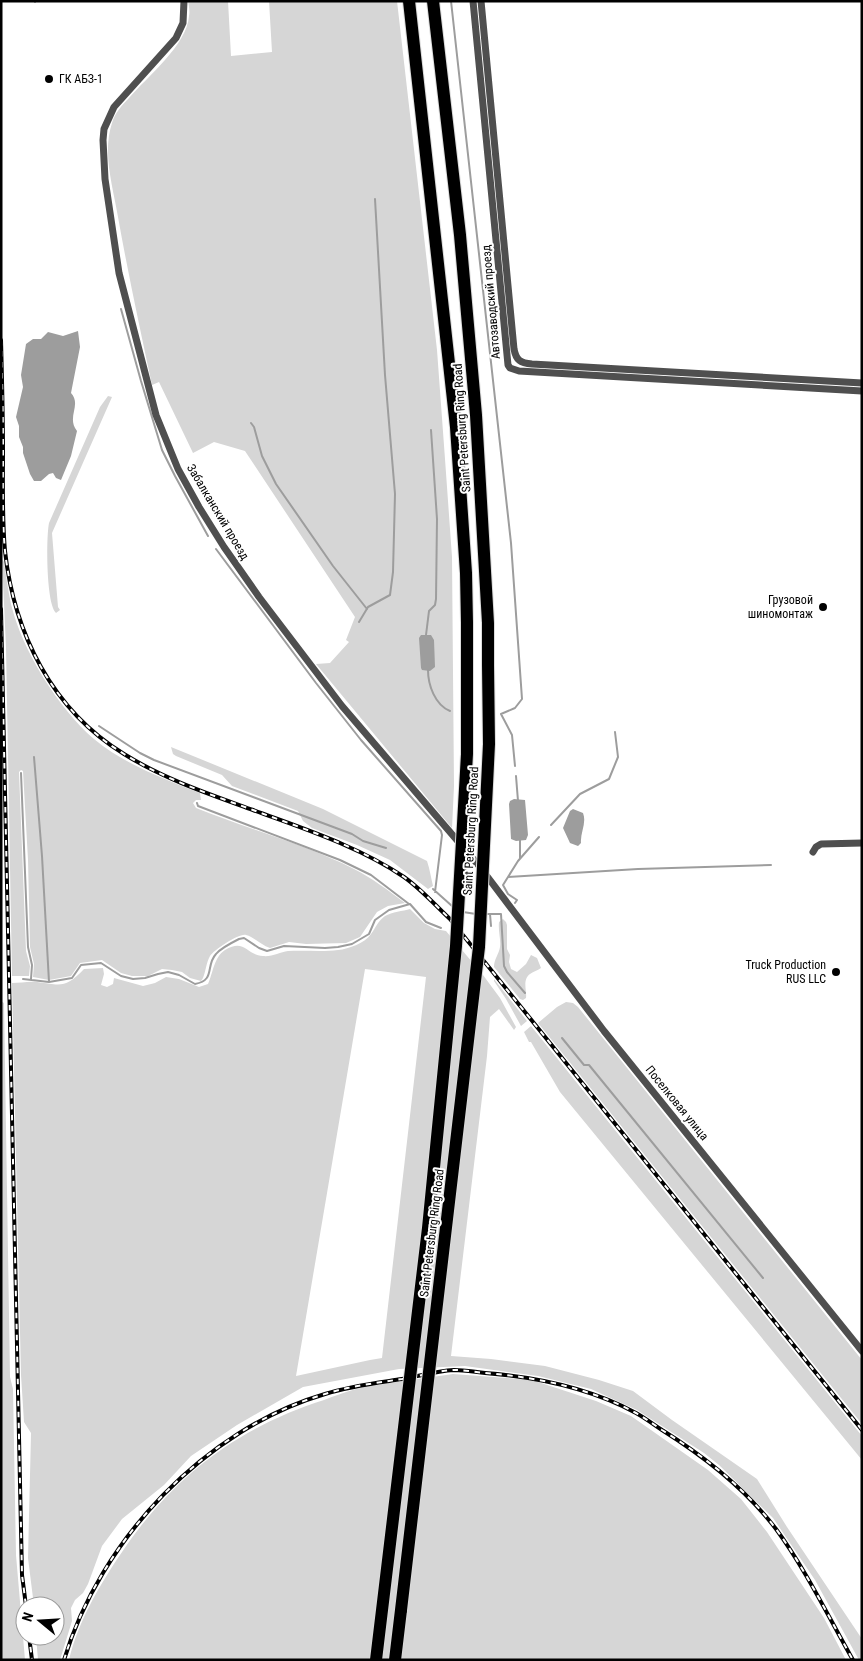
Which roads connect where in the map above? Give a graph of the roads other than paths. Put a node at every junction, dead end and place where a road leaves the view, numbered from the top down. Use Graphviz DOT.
graph roads {
  1 [pos="184,1"];
  2 [pos="409,1"];
  3 [pos="433,1"];
  4 [pos="473,1"];
  5 [pos="481,1"];
  6 [pos="862,383"];
  7 [pos="862,391"];
  8 [pos="862,843"];
  9 [pos="813,852"];
  10 [pos="480,867"];
  11 [pos="862,1351"];
  12 [pos="376,1660"];
  13 [pos="395,1660"];
  1 -- 10 [label="street, Забалканский проезд"];
  2 -- 12 [label="highway, Saint Petersburg Ring Road, bridge"];
  3 -- 13 [label="highway, Saint Petersburg Ring Road, bridge"];
  4 -- 7 [label="street, Автозаводский проезд"];
  5 -- 6 [label="street, Автозаводский проезд"];
  8 -- 9 [label="street"];
  10 -- 11 [label="street, Поселковая улица"];
}
